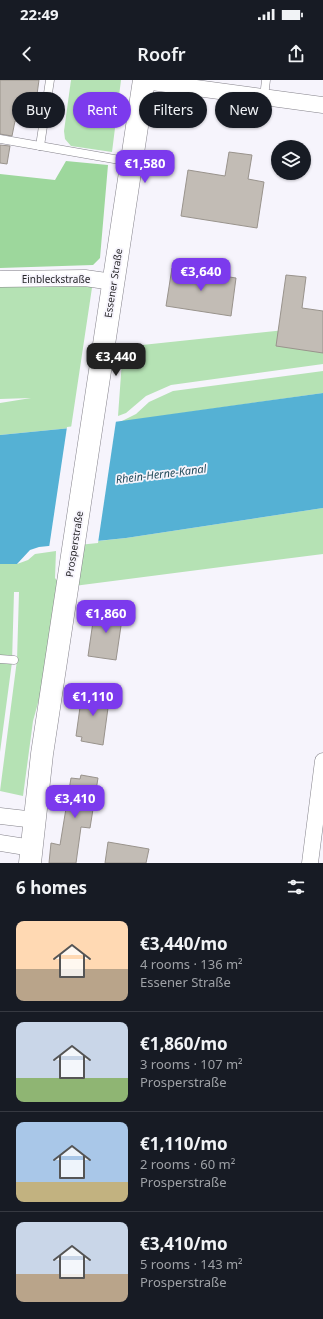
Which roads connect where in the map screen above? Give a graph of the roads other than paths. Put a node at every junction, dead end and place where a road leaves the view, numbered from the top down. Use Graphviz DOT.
graph roads {
  1 [pos="50,80"];
  2 [pos="266,80"];
  3 [pos="144,81"];
  4 [pos="226,92"];
  5 [pos="265,92"];
  6 [pos="272,98"];
  7 [pos="323,105"];
  8 [pos="0,139"];
  9 [pos="40,146"];
  10 [pos="132,162"];
  11 [pos="0,279"];
  12 [pos="112,282"];
  13 [pos="83,486"];
  14 [pos="0,659"];
  15 [pos="14,660"];
  16 [pos="323,761"];
  17 [pos="0,816"];
  18 [pos="36,820"];
  19 [pos="0,844"];
  20 [pos="31,855"];
  21 [pos="310,863"];
  1 -- 9 [label="lane"];
  2 -- 5 [label="lane"];
  3 -- 4 [label="street"];
  3 -- 10 [label="main road, Essener Straße"];
  6 -- 7 [label="street"];
  8 -- 9 [label="lane"];
  9 -- 10 [label="lane"];
  10 -- 12 [label="main road, Essener Straße"];
  11 -- 12 [label="street, Einbleckstraße"];
  12 -- 13 [label="main road, Essener Straße"];
  13 -- 18 [label="main road, Prosperstraße"];
  14 -- 15 [label="lane"];
  16 -- 21 [label="street"];
  17 -- 18 [label="street"];
  18 -- 20 [label="main road, Prosperstraße"];
  19 -- 20 [label="street"];
}
